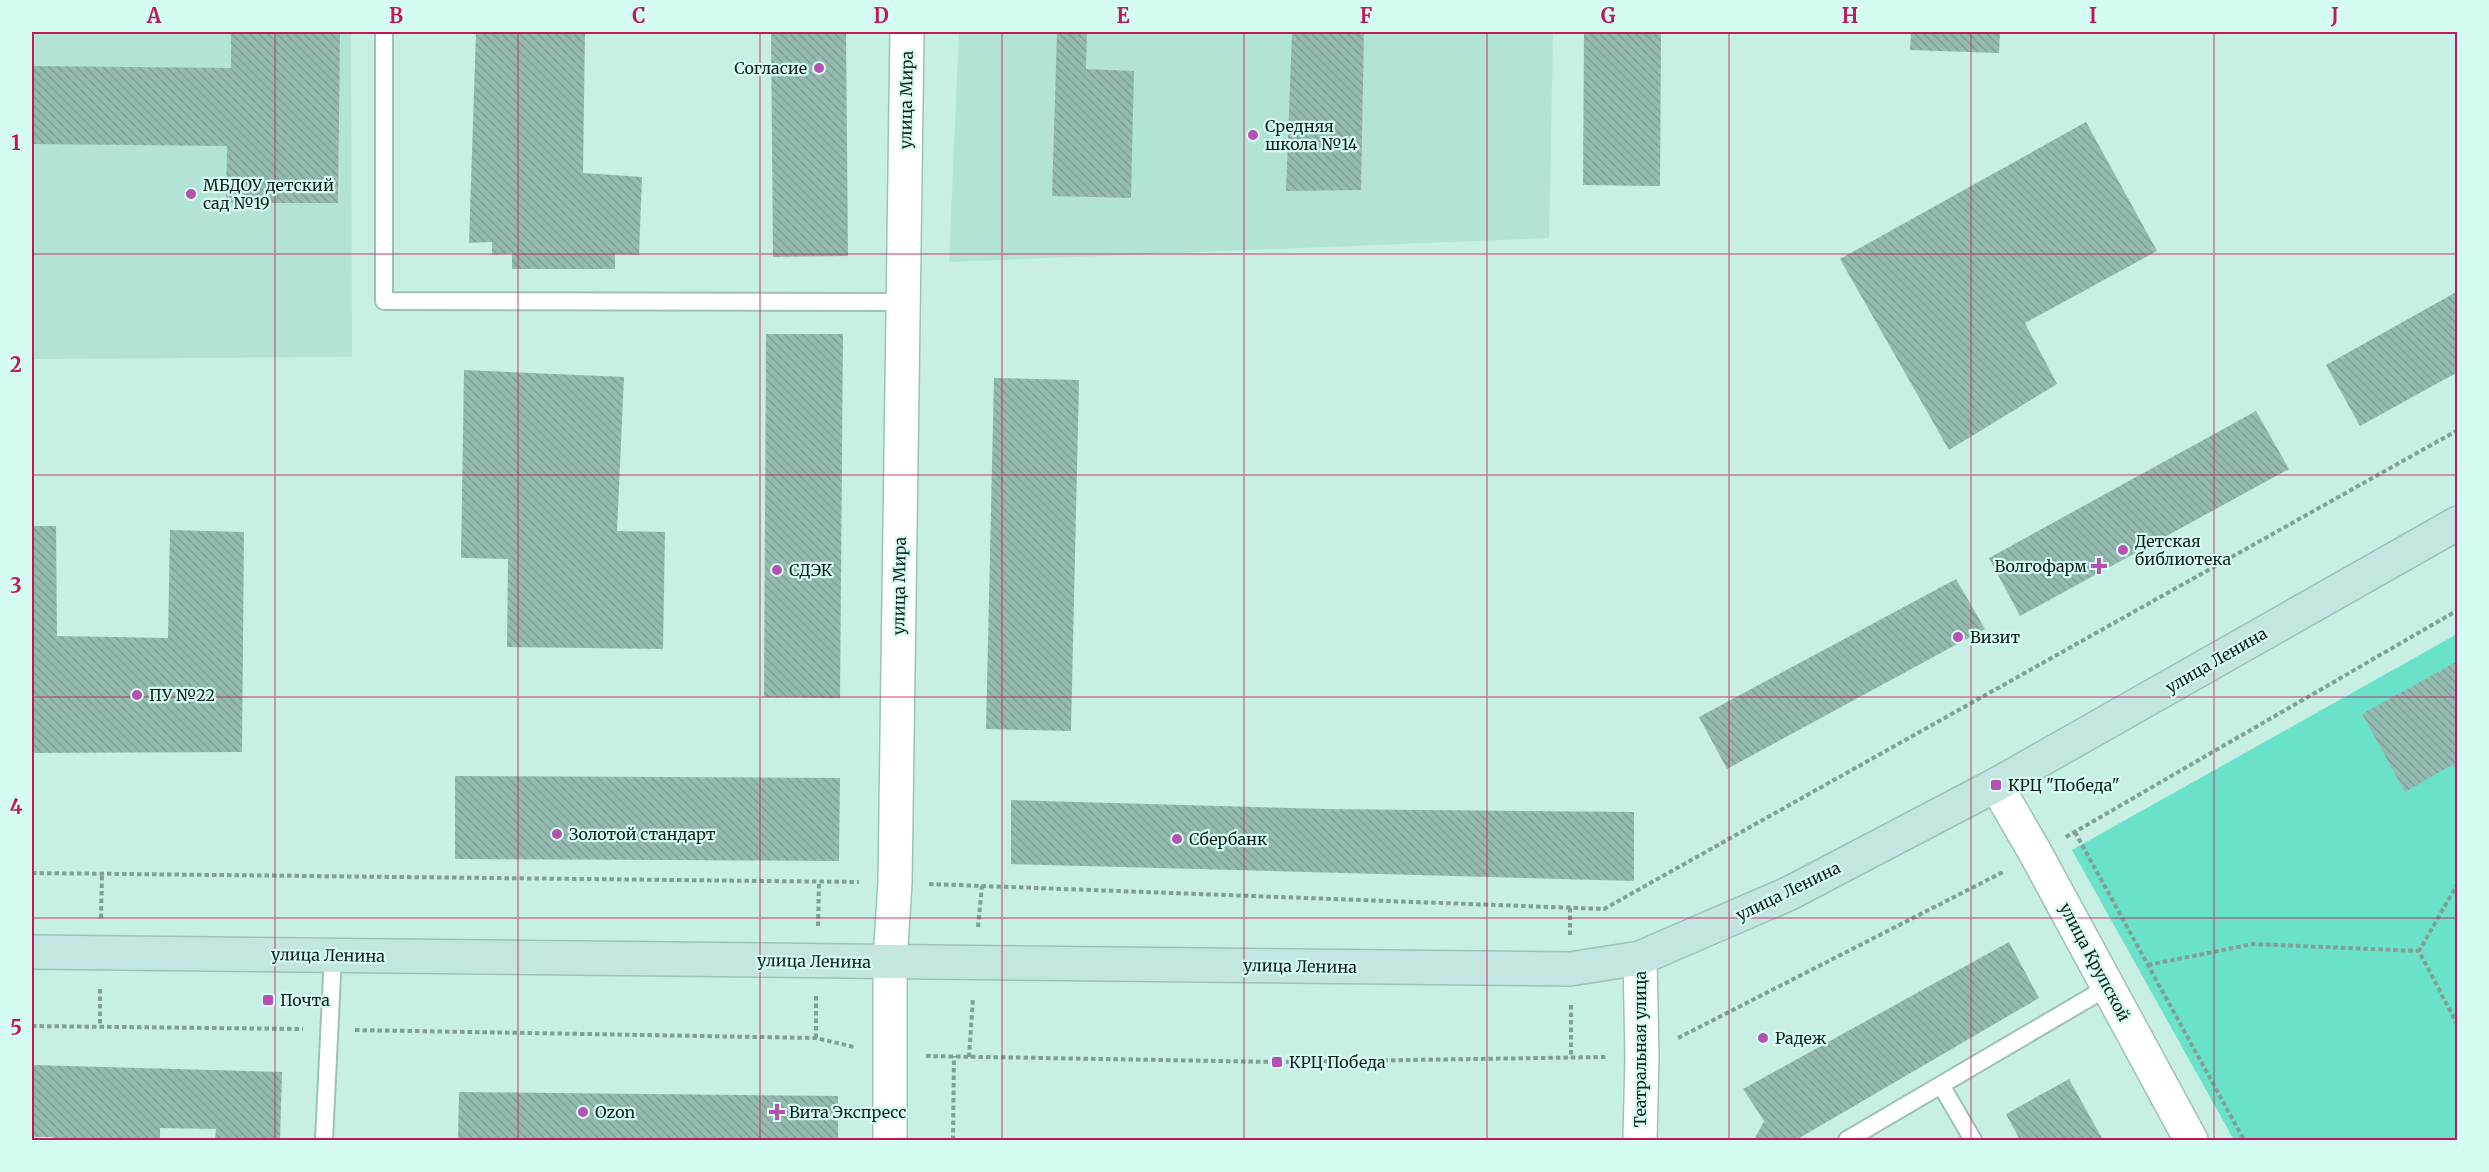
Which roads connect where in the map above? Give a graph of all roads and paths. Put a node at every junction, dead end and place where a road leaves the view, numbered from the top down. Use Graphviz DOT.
graph roads {
  1 [pos="384,32"];
  2 [pos="907,32"];
  3 [pos="904,302"];
  4 [pos="2457,430"];
  5 [pos="2457,523"];
  6 [pos="1996,785"];
  7 [pos="2075,832"];
  8 [pos="32,873"];
  9 [pos="895,883"];
  10 [pos="2457,883"];
  11 [pos="2419,951"];
  12 [pos="32,952"];
  13 [pos="333,956"];
  14 [pos="1640,958"];
  15 [pos="890,961"];
  16 [pos="2148,965"];
  17 [pos="2108,987"];
  18 [pos="2457,1026"];
  19 [pos="954,1056"];
  20 [pos="1941,1085"];
  21 [pos="324,1140"];
  22 [pos="890,1140"];
  23 [pos="952,1140"];
  24 [pos="1640,1140"];
  25 [pos="1847,1140"];
  26 [pos="1973,1140"];
  27 [pos="2191,1140"];
  28 [pos="2244,1140"];
  1 -- 3 [label="lane"];
  2 -- 3 [label="street, улица Мира"];
  3 -- 9 [label="street, улица Мира"];
  4 -- 9 [label="path"];
  5 -- 6 [label="main road, улица Ленина"];
  6 -- 14 [label="main road, улица Ленина"];
  6 -- 17 [label="street, улица Крупской"];
  7 -- 16 [label="path"];
  8 -- 9 [label="path"];
  9 -- 15 [label="street, улица Мира"];
  10 -- 11 [label="path"];
  11 -- 16 [label="path"];
  11 -- 18 [label="path"];
  12 -- 13 [label="main road, улица Ленина"];
  13 -- 15 [label="main road, улица Ленина"];
  13 -- 21 [label="lane"];
  14 -- 15 [label="main road, улица Ленина"];
  14 -- 24 [label="street, Театральная улица"];
  15 -- 22 [label="street, улица Мира"];
  16 -- 28 [label="path"];
  17 -- 20 [label="lane"];
  17 -- 27 [label="street, улица Крупской"];
  19 -- 23 [label="path"];
  20 -- 25 [label="lane"];
  20 -- 26 [label="lane"];
}
